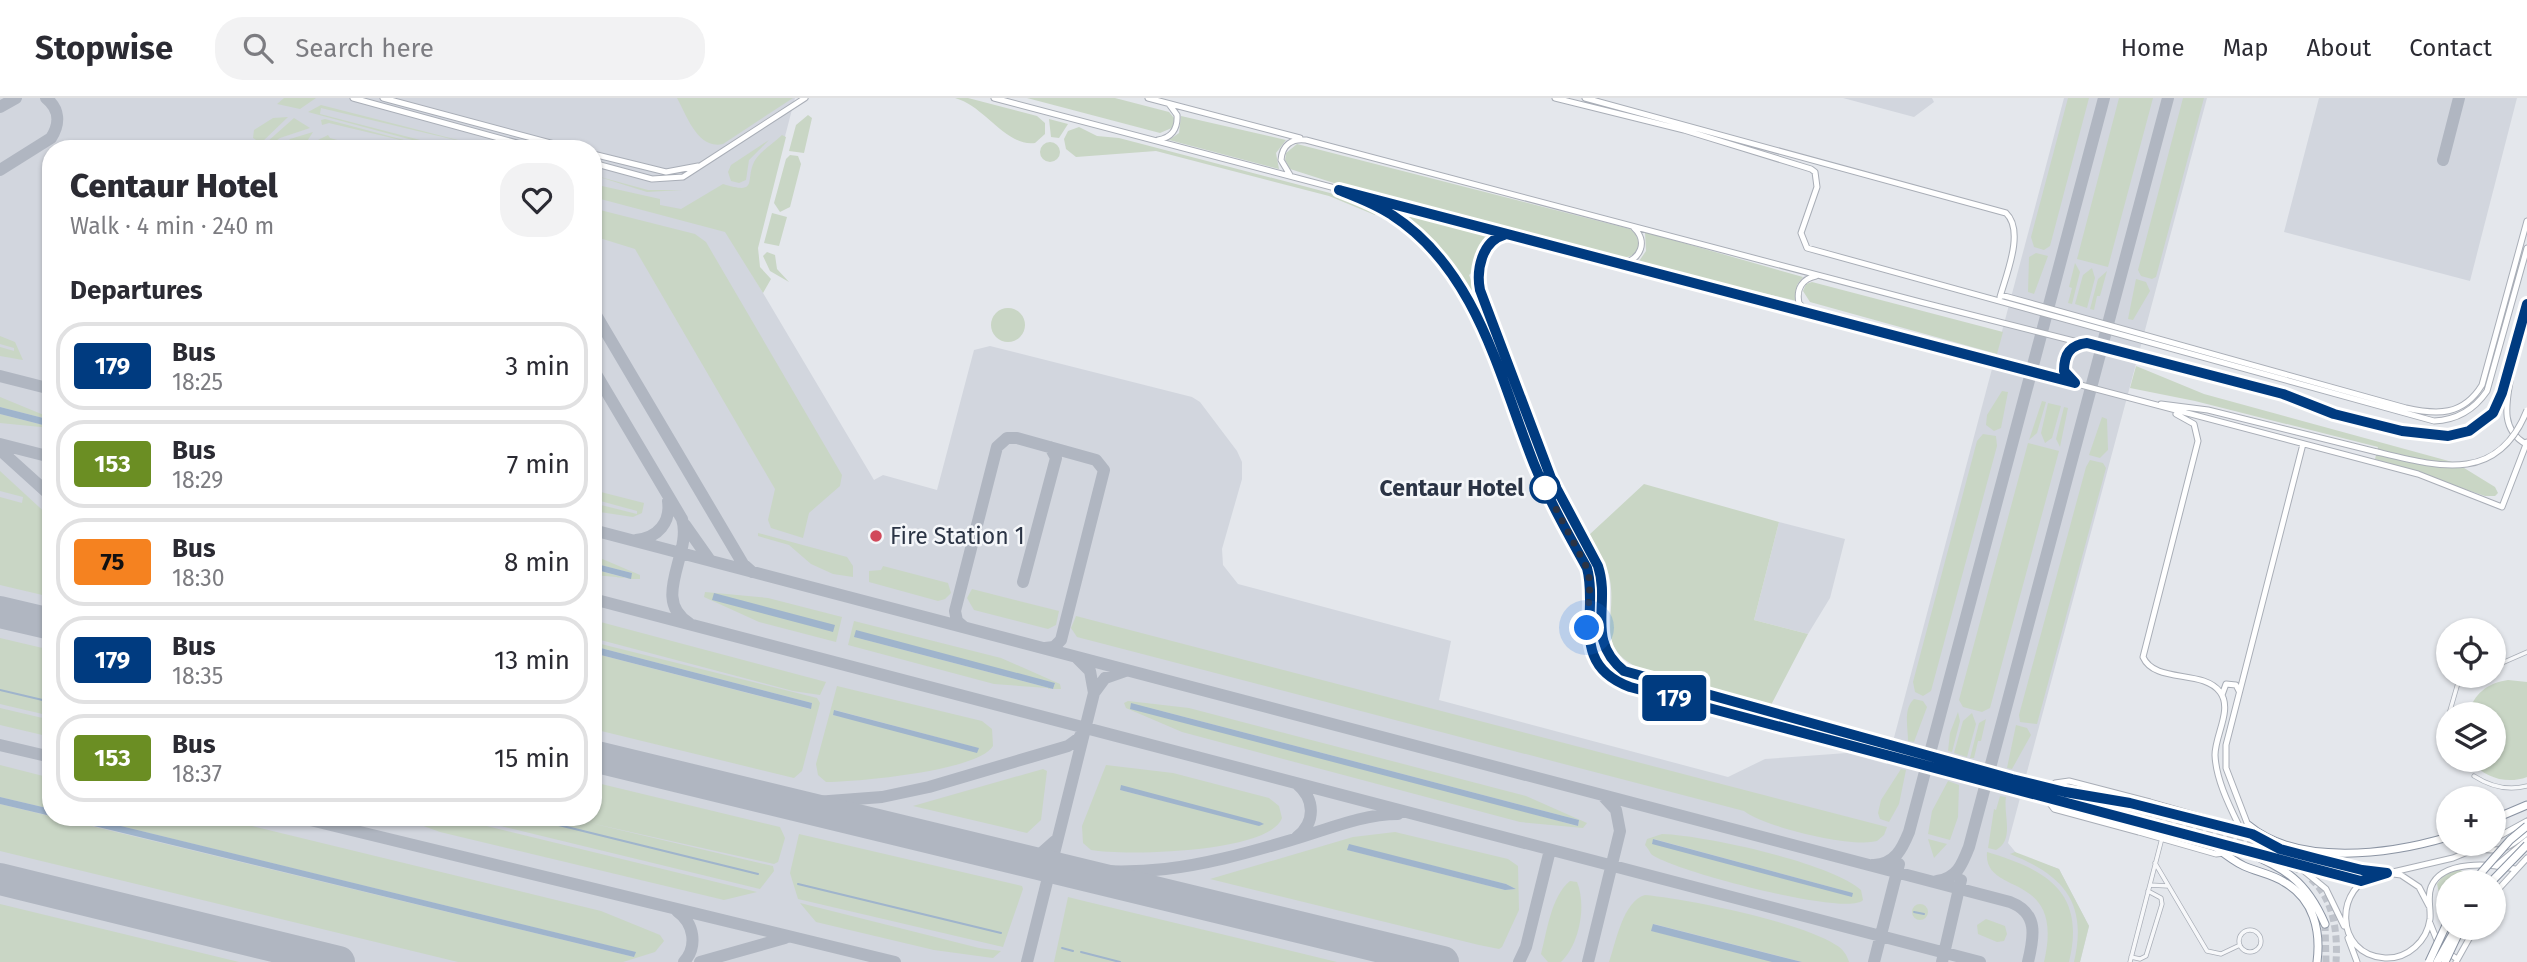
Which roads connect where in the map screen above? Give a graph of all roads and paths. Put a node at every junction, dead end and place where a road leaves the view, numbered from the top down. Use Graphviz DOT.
graph roads {
  1 [pos="353,98"];
  2 [pos="383,98"];
  3 [pos="805,98"];
  4 [pos="994,98"];
  5 [pos="1148,98"];
  6 [pos="1555,98"];
  7 [pos="1585,98"];
  8 [pos="1163,102"];
  9 [pos="506,140"];
  10 [pos="539,140"];
  11 [pos="1153,140"];
  12 [pos="1306,140"];
  13 [pos="602,156"];
  14 [pos="707,162"];
  15 [pos="602,166"];
  16 [pos="1296,178"];
  17 [pos="1339,190"];
  18 [pos="2527,221"];
  19 [pos="1628,225"];
  20 [pos="1511,235"];
  21 [pos="2527,248"];
  22 [pos="1618,263"];
  23 [pos="1823,276"];
  24 [pos="1999,298"];
  25 [pos="2527,304"];
  26 [pos="1813,315"];
  27 [pos="2087,343"];
  28 [pos="2514,355"];
  29 [pos="2075,383"];
  30 [pos="2147,402"];
  31 [pos="2527,410"];
  32 [pos="2527,443"];
  33 [pos="2303,444"];
  34 [pos="2527,652"];
  35 [pos="2506,661"];
  36 [pos="2239,692"];
  37 [pos="2222,695"];
  38 [pos="2474,776"];
  39 [pos="2527,786"];
  40 [pos="2065,792"];
  41 [pos="2527,805"];
  42 [pos="2125,810"];
  43 [pos="2506,814"];
  44 [pos="2527,821"];
  45 [pos="2527,826"];
  46 [pos="2241,830"];
  47 [pos="2250,830"];
  48 [pos="2506,832"];
  49 [pos="2527,833"];
  50 [pos="2162,838"];
  51 [pos="2436,840"];
  52 [pos="2527,840"];
  53 [pos="2208,841"];
  54 [pos="2527,845"];
  55 [pos="2236,847"];
  56 [pos="2506,850"];
  57 [pos="2223,852"];
  58 [pos="2512,852"];
  59 [pos="2250,853"];
  60 [pos="2455,856"];
  61 [pos="2463,856"];
  62 [pos="2527,857"];
  63 [pos="2286,860"];
  64 [pos="2155,863"];
  65 [pos="2496,866"];
  66 [pos="2465,867"];
  67 [pos="2515,869"];
  68 [pos="2484,870"];
  69 [pos="2503,870"];
  70 [pos="2387,873"];
  71 [pos="2506,880"];
  72 [pos="2361,881"];
  73 [pos="2150,885"];
  74 [pos="2169,886"];
  75 [pos="2148,891"];
  76 [pos="2429,906"];
  77 [pos="2430,920"];
  78 [pos="2325,924"];
  79 [pos="2439,940"];
  80 [pos="2451,940"];
  81 [pos="2453,940"];
  82 [pos="2467,940"];
  83 [pos="2240,945"];
  84 [pos="2365,952"];
  85 [pos="2130,960"];
  86 [pos="2456,960"];
  87 [pos="2317,962"];
  88 [pos="2357,962"];
  89 [pos="2380,962"];
  90 [pos="2429,962"];
  91 [pos="2437,962"];
  92 [pos="2445,962"];
  1 -- 9 [label="main road"];
  2 -- 10 [label="main road"];
  3 -- 14 [label="main road"];
  4 -- 11 [label="main road"];
  5 -- 8 [label="main road"];
  6 -- 24 [label="main road"];
  7 -- 24 [label="main road"];
  8 -- 11 [label="main road"];
  8 -- 12 [label="main road"];
  11 -- 16 [label="main road"];
  12 -- 16 [label="main road"];
  12 -- 19 [label="main road"];
  13 -- 14 [label="main road"];
  14 -- 15 [label="main road"];
  16 -- 17 [label="main road"];
  17 -- 20 [label="main road"];
  17 -- 53 [label="main road"];
  18 -- 24 [label="main road"];
  19 -- 22 [label="main road"];
  19 -- 23 [label="main road"];
  20 -- 22 [label="main road"];
  20 -- 40 [label="main road"];
  21 -- 24 [label="main road"];
  22 -- 26 [label="main road"];
  23 -- 26 [label="main road"];
  23 -- 27 [label="main road"];
  25 -- 28 [label="main road"];
  26 -- 29 [label="main road"];
  27 -- 28 [label="main road"];
  27 -- 29 [label="main road"];
  28 -- 32 [label="main road"];
  29 -- 30 [label="main road"];
  30 -- 31 [label="main road, bridge"];
  30 -- 33 [label="main road"];
  30 -- 37 [label="main road"];
  32 -- 33 [label="main road"];
  33 -- 36 [label="main road"];
  34 -- 35 [label="street"];
  36 -- 37 [label="main road"];
  36 -- 47 [label="main road"];
  37 -- 46 [label="main road"];
  38 -- 39 [label="street"];
  40 -- 42 [label="highway"];
  40 -- 46 [label="main road"];
  41 -- 43 [label="highway"];
  44 -- 48 [label="main road"];
  45 -- 68 [label="highway, bridge"];
  46 -- 47 [label="main road"];
  46 -- 50 [label="main road, bridge"];
  47 -- 51 [label="highway"];
  47 -- 70 [label="main road"];
  49 -- 56 [label="main road"];
  50 -- 57 [label="main road"];
  50 -- 64 [label="street"];
  52 -- 58 [label="main road"];
  53 -- 55 [label="main road"];
  53 -- 57 [label="highway"];
  54 -- 69 [label="highway, bridge"];
  55 -- 59 [label="highway"];
  55 -- 63 [label="main road"];
  57 -- 59 [label="main road"];
  57 -- 87 [label="highway"];
  58 -- 62 [label="main road"];
  58 -- 65 [label="main road"];
  59 -- 78 [label="highway"];
  60 -- 70 [label="main road"];
  61 -- 66 [label="main road"];
  62 -- 67 [label="main road"];
  63 -- 72 [label="main road"];
  63 -- 88 [label="main road"];
  64 -- 73 [label="street"];
  64 -- 74 [label="street"];
  65 -- 66 [label="main road"];
  65 -- 67 [label="main road"];
  66 -- 76 [label="main road"];
  67 -- 71 [label="main road"];
  70 -- 72 [label="main road"];
  70 -- 76 [label="main road"];
  72 -- 84 [label="main road"];
  73 -- 74 [label="street"];
  73 -- 75 [label="street"];
  74 -- 83 [label="street"];
  75 -- 85 [label="street"];
  75 -- 85 [label="street"];
  76 -- 77 [label="main road"];
  77 -- 84 [label="main road"];
  77 -- 86 [label="main road"];
  79 -- 90 [label="highway, bridge"];
  80 -- 91 [label="highway, bridge"];
  81 -- 92 [label="highway, bridge"];
  82 -- 86 [label="main road"];
  83 -- 83 [label="street"];
  84 -- 89 [label="main road"];
}
